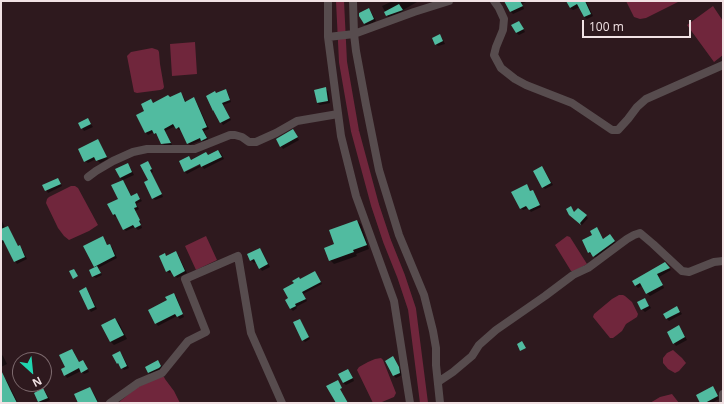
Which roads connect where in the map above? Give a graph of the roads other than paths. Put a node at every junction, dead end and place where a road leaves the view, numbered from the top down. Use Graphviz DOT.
graph roads {
  1 [pos="328,1"];
  2 [pos="353,1"];
  3 [pos="449,1"];
  4 [pos="494,1"];
  5 [pos="354,34"];
  6 [pos="328,37"];
  7 [pos="723,65"];
  8 [pos="338,114"];
  9 [pos="88,177"];
  10 [pos="723,261"];
  11 [pos="438,382"];
  12 [pos="723,394"];
  13 [pos="110,403"];
  14 [pos="282,403"];
  15 [pos="410,403"];
  16 [pos="440,403"];
  17 [pos="723,403"];
  1 -- 6 [label="street"];
  2 -- 5 [label="street"];
  3 -- 5 [label="street"];
  4 -- 7 [label="street"];
  5 -- 6 [label="street"];
  5 -- 11 [label="street"];
  6 -- 8 [label="street"];
  8 -- 9 [label="street"];
  8 -- 15 [label="street"];
  10 -- 11 [label="street"];
  11 -- 16 [label="street"];
  12 -- 17 [label="street"];
  13 -- 14 [label="street"];
}
